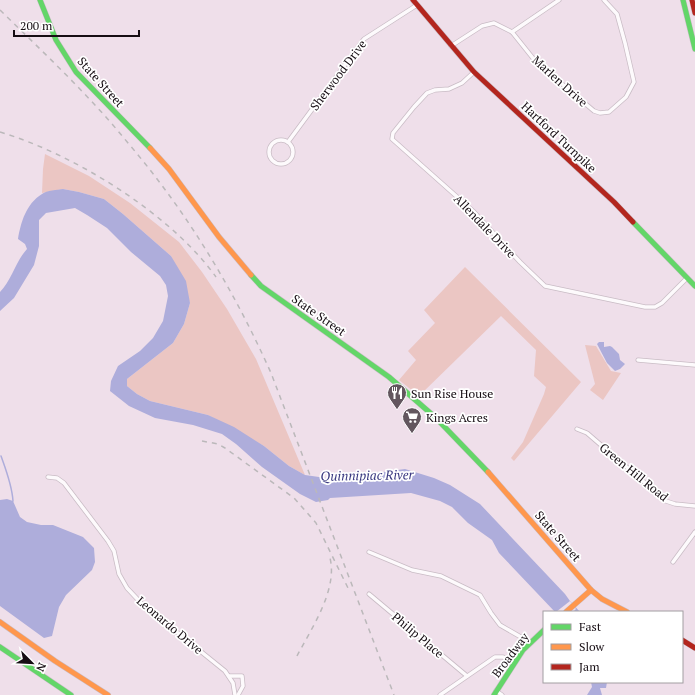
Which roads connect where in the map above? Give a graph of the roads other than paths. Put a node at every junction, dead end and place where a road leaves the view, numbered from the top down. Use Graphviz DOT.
graph roads {
  1 [pos="40,0"];
  2 [pos="412,0"];
  3 [pos="558,0"];
  4 [pos="604,0"];
  5 [pos="683,0"];
  6 [pos="692,0"];
  7 [pos="417,5"];
  8 [pos="695,13"];
  9 [pos="512,32"];
  10 [pos="451,46"];
  11 [pos="695,49"];
  12 [pos="474,72"];
  13 [pos="288,142"];
  14 [pos="687,278"];
  15 [pos="695,286"];
  16 [pos="638,360"];
  17 [pos="695,365"];
  18 [pos="577,429"];
  19 [pos="48,477"];
  20 [pos="695,506"];
  21 [pos="695,532"];
  22 [pos="369,552"];
  23 [pos="673,562"];
  24 [pos="591,590"];
  25 [pos="370,594"];
  26 [pos="567,611"];
  27 [pos="625,611"];
  28 [pos="0,622"];
  29 [pos="543,631"];
  30 [pos="683,641"];
  31 [pos="529,643"];
  32 [pos="0,647"];
  33 [pos="695,648"];
  34 [pos="515,663"];
  35 [pos="229,676"];
  36 [pos="467,676"];
  37 [pos="495,693"];
  38 [pos="71,695"];
  39 [pos="108,695"];
  40 [pos="235,695"];
  41 [pos="238,695"];
  42 [pos="440,695"];
  43 [pos="502,695"];
  1 -- 24 [label="main road, State Street"];
  2 -- 7 [label="main road, Hartford Turnpike"];
  3 -- 9 [label="street"];
  4 -- 9 [label="street, Marlen Drive"];
  5 -- 11 [label="main road"];
  6 -- 8 [label="main road"];
  7 -- 10 [label="main road, Hartford Turnpike"];
  7 -- 13 [label="street, Sherwood Drive"];
  9 -- 10 [label="street, Marlen Drive"];
  10 -- 12 [label="main road, Hartford Turnpike"];
  12 -- 14 [label="main road, Hartford Turnpike"];
  12 -- 14 [label="street, Allendale Drive"];
  13 -- 13 [label="street"];
  14 -- 15 [label="main road, Hartford Turnpike"];
  16 -- 17 [label="street"];
  18 -- 20 [label="street, Green Hill Road"];
  19 -- 35 [label="street, Leonardo Drive"];
  21 -- 23 [label="street"];
  22 -- 31 [label="street"];
  24 -- 26 [label="main road"];
  24 -- 27 [label="main road, State Street"];
  25 -- 36 [label="street, Philip Place"];
  28 -- 39 [label="main road"];
  29 -- 31 [label="main road, Broadway"];
  30 -- 33 [label="main road"];
  31 -- 34 [label="main road, Broadway"];
  32 -- 38 [label="main road"];
  34 -- 36 [label="street"];
  34 -- 37 [label="main road, Broadway"];
  35 -- 40 [label="street, Leonardo Drive"];
  35 -- 41 [label="street"];
  36 -- 42 [label="street"];
  37 -- 43 [label="street"];
}
